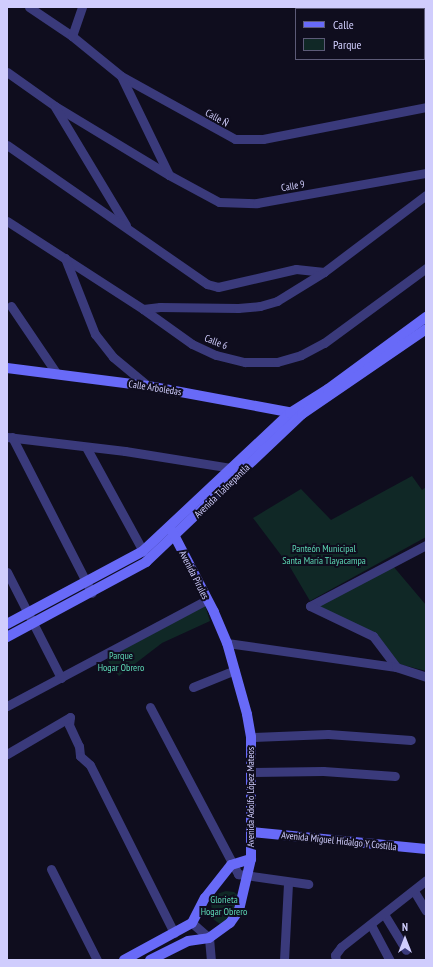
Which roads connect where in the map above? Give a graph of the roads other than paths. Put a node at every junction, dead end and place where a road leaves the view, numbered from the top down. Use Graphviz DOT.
graph roads {
  1 [pos="29,7"];
  2 [pos="82,7"];
  3 [pos="72,36"];
  4 [pos="7,72"];
  5 [pos="121,76"];
  6 [pos="55,106"];
  7 [pos="426,107"];
  8 [pos="7,145"];
  9 [pos="426,174"];
  10 [pos="169,175"];
  11 [pos="426,195"];
  12 [pos="7,221"];
  13 [pos="128,228"];
  14 [pos="65,258"];
  15 [pos="426,268"];
  16 [pos="324,272"];
  17 [pos="11,306"];
  18 [pos="143,309"];
  19 [pos="426,317"];
  20 [pos="426,329"];
  21 [pos="7,368"];
  22 [pos="57,374"];
  23 [pos="148,386"];
  24 [pos="290,412"];
  25 [pos="302,414"];
  26 [pos="9,437"];
  27 [pos="86,447"];
  28 [pos="231,468"];
  29 [pos="169,526"];
  30 [pos="174,537"];
  31 [pos="426,545"];
  32 [pos="143,551"];
  33 [pos="7,572"];
  34 [pos="87,581"];
  35 [pos="92,592"];
  36 [pos="206,600"];
  37 [pos="28,613"];
  38 [pos="33,623"];
  39 [pos="7,624"];
  40 [pos="218,624"];
  41 [pos="7,637"];
  42 [pos="227,643"];
  43 [pos="396,667"];
  44 [pos="235,670"];
  45 [pos="426,677"];
  46 [pos="61,678"];
  47 [pos="192,686"];
  48 [pos="7,706"];
  49 [pos="150,707"];
  50 [pos="251,737"];
  51 [pos="411,740"];
  52 [pos="7,754"];
  53 [pos="252,772"];
  54 [pos="395,776"];
  55 [pos="252,832"];
  56 [pos="426,849"];
  57 [pos="252,860"];
  58 [pos="231,865"];
  59 [pos="51,869"];
  60 [pos="247,876"];
  61 [pos="426,880"];
  62 [pos="288,883"];
  63 [pos="308,884"];
  64 [pos="414,891"];
  65 [pos="426,911"];
  66 [pos="384,914"];
  67 [pos="192,922"];
  68 [pos="371,925"];
  69 [pos="174,934"];
  70 [pos="209,938"];
  71 [pos="406,950"];
  72 [pos="336,958"];
  73 [pos="97,960"];
  74 [pos="124,960"];
  75 [pos="150,960"];
  76 [pos="211,960"];
  77 [pos="284,960"];
  78 [pos="390,960"];
  1 -- 3 [label="street, Calle Ñ"];
  2 -- 3 [label="street"];
  3 -- 5 [label="street, Calle Ñ"];
  4 -- 6 [label="street, Calle 9"];
  5 -- 7 [label="street, Calle Ñ"];
  5 -- 10 [label="street"];
  6 -- 10 [label="street, Calle 9"];
  6 -- 13 [label="street"];
  8 -- 13 [label="street"];
  9 -- 10 [label="street, Calle 9"];
  11 -- 16 [label="street"];
  12 -- 14 [label="street, Calle 6"];
  13 -- 16 [label="street"];
  14 -- 18 [label="street, Calle 6"];
  14 -- 23 [label="street"];
  15 -- 18 [label="street, Calle 6"];
  16 -- 18 [label="street"];
  17 -- 22 [label="street"];
  19 -- 24 [label="street, Avenida Tlalnepantla"];
  20 -- 25 [label="street, Avenida Tlalnepantla"];
  21 -- 22 [label="street, Calle Arboledas"];
  22 -- 23 [label="street, Calle Arboledas"];
  23 -- 24 [label="street, Calle Arboledas"];
  24 -- 25 [label="street, Calle Arboledas"];
  24 -- 28 [label="street, Avenida Tlalnepantla"];
  25 -- 30 [label="street, Avenida Tlalnepantla"];
  26 -- 27 [label="street"];
  26 -- 34 [label="street"];
  27 -- 28 [label="street"];
  27 -- 32 [label="street"];
  28 -- 29 [label="street, Avenida Tlalnepantla"];
  29 -- 30 [label="street, Avenida Pirules"];
  29 -- 32 [label="street, Avenida Tlalnepantla"];
  30 -- 35 [label="street, Avenida Tlalnepantla"];
  30 -- 36 [label="street, Avenida Pirules"];
  31 -- 43 [label="street"];
  32 -- 34 [label="street, Avenida Tlalnepantla"];
  33 -- 37 [label="street"];
  34 -- 35 [label="street"];
  34 -- 37 [label="street, Avenida Tlalnepantla"];
  35 -- 38 [label="street, Avenida Tlalnepantla"];
  36 -- 40 [label="street, Avenida Pirules"];
  36 -- 46 [label="street"];
  37 -- 38 [label="street"];
  37 -- 39 [label="street, Avenida Tlalnepantla"];
  38 -- 41 [label="street, Avenida Tlalnepantla"];
  38 -- 46 [label="street"];
  40 -- 42 [label="street, Avenida Adolfo López Mateos"];
  42 -- 43 [label="street"];
  42 -- 44 [label="street, Avenida Adolfo López Mateos"];
  43 -- 45 [label="street"];
  44 -- 47 [label="street"];
  44 -- 50 [label="street, Avenida Adolfo López Mateos"];
  46 -- 48 [label="street"];
  49 -- 58 [label="street"];
  50 -- 51 [label="street"];
  50 -- 53 [label="street, Avenida Adolfo López Mateos"];
  52 -- 69 [label="street"];
  53 -- 54 [label="street"];
  53 -- 55 [label="street, Avenida Adolfo López Mateos"];
  55 -- 56 [label="street, Avenida Miguel Hidalgo Y Costilla"];
  55 -- 57 [label="street, Avenida Adolfo López Mateos"];
  57 -- 58 [label="street"];
  57 -- 60 [label="street, Avenida Adolfo López Mateos"];
  58 -- 60 [label="street"];
  58 -- 67 [label="street"];
  59 -- 73 [label="street"];
  60 -- 62 [label="street"];
  60 -- 70 [label="street, Avenida Adolfo López Mateos"];
  61 -- 64 [label="street"];
  62 -- 63 [label="street"];
  62 -- 77 [label="street"];
  64 -- 65 [label="street"];
  64 -- 66 [label="street"];
  66 -- 68 [label="street"];
  66 -- 71 [label="street"];
  67 -- 69 [label="street"];
  67 -- 70 [label="street"];
  68 -- 72 [label="street"];
  68 -- 78 [label="street"];
  69 -- 74 [label="street"];
  70 -- 75 [label="street"];
  70 -- 76 [label="street"];
}
